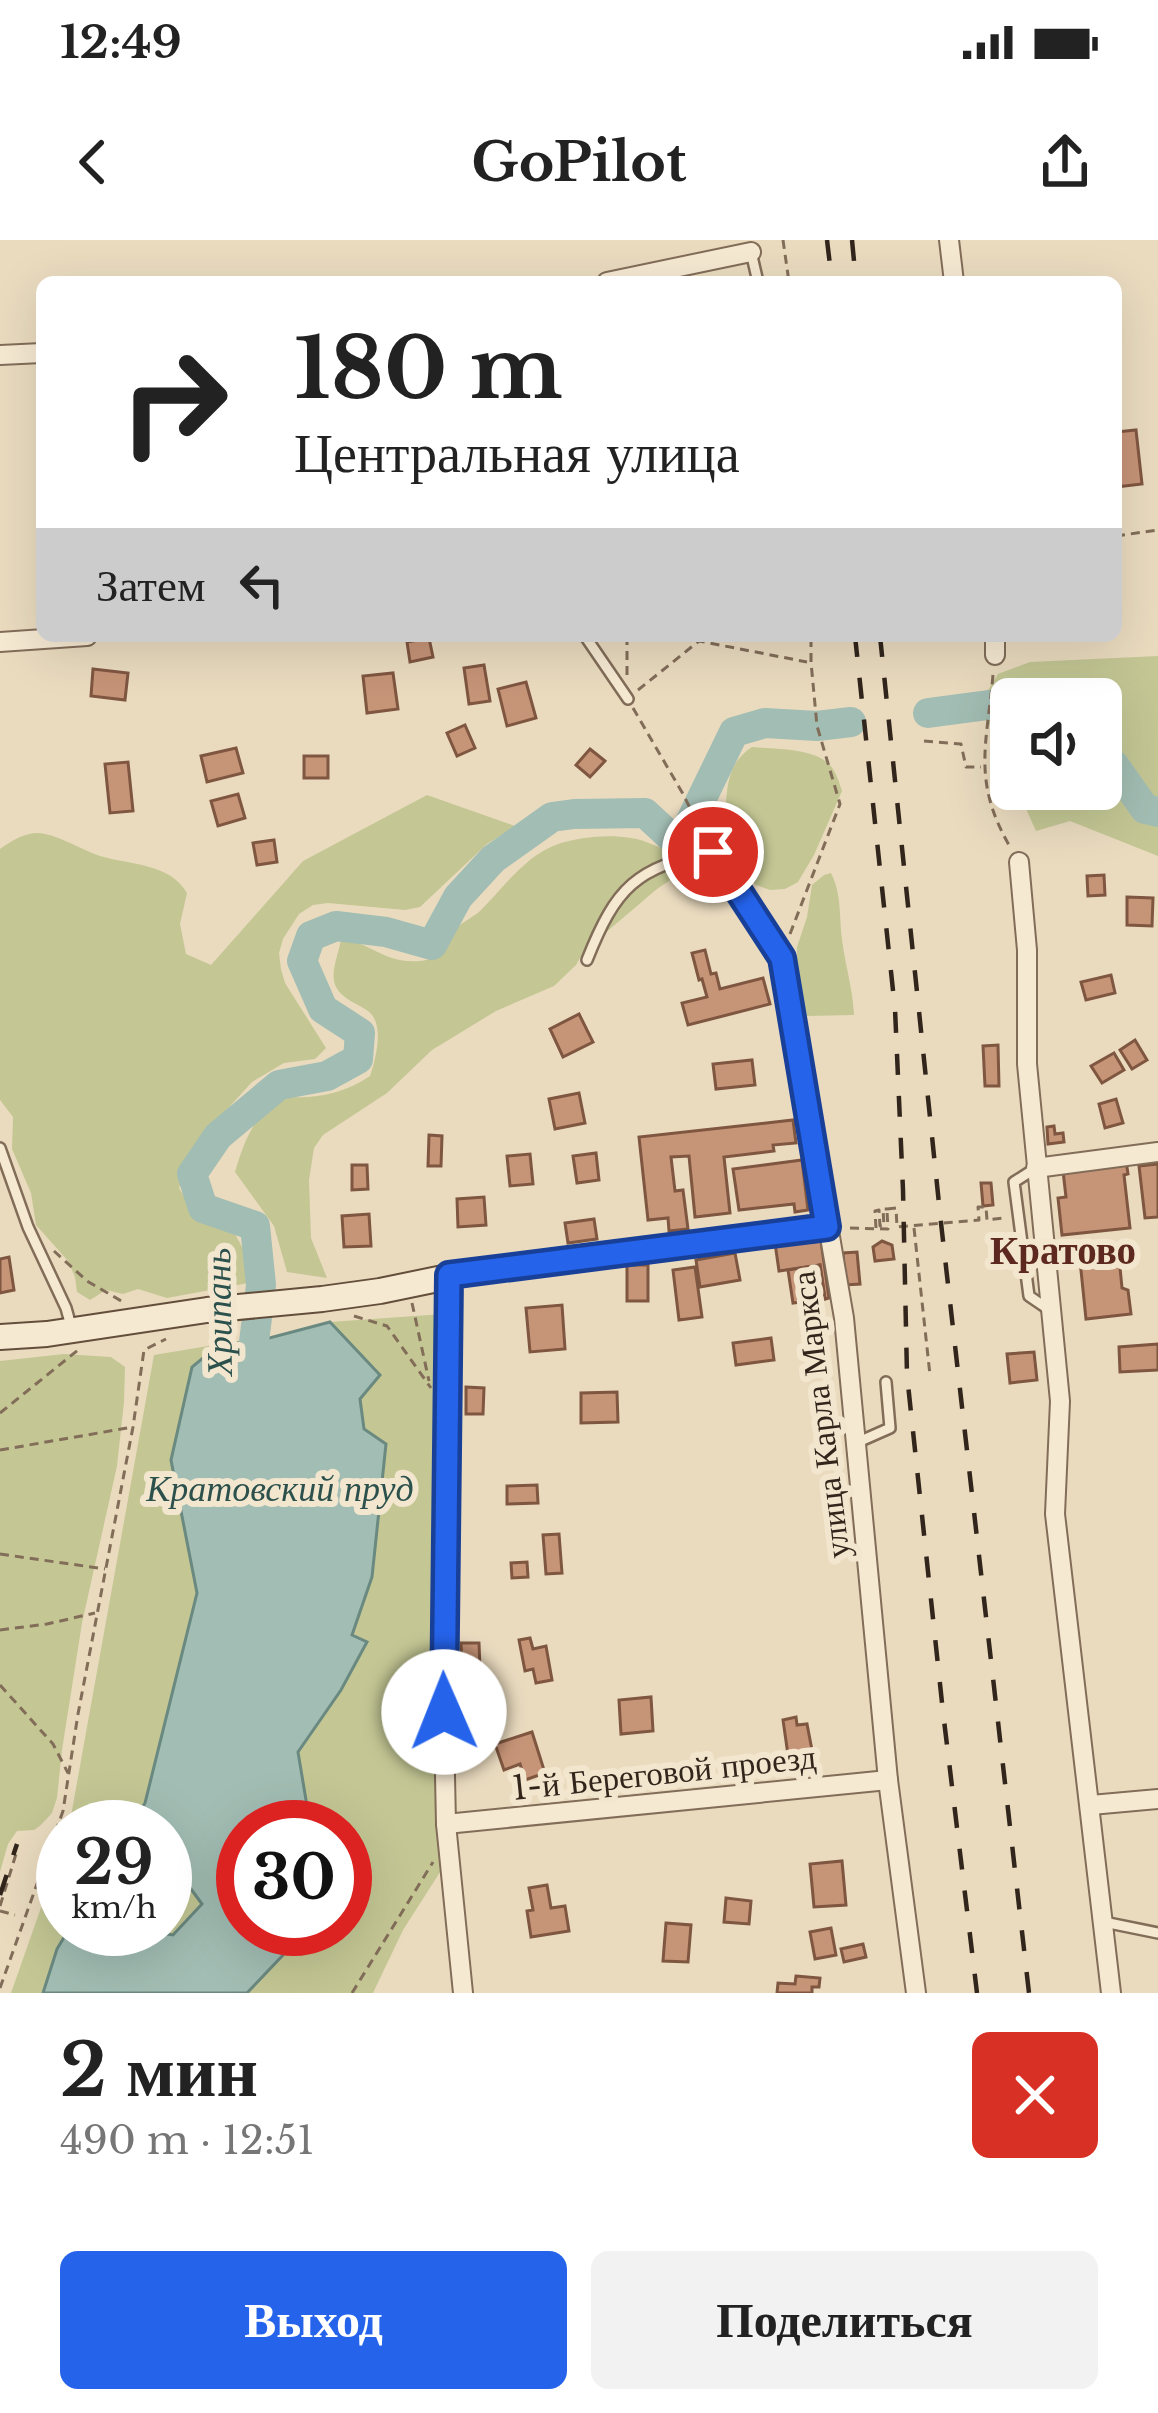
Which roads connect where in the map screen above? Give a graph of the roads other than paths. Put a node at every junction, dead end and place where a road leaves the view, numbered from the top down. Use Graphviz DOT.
graph roads {
  1 [pos="949,240"];
  2 [pos="751,252"];
  3 [pos="636,276"];
  4 [pos="757,276"];
  5 [pos="953,276"];
  6 [pos="36,353"];
  7 [pos="0,355"];
  8 [pos="36,640"];
  9 [pos="0,642"];
  10 [pos="589,642"];
  11 [pos="628,699"];
  12 [pos="709,844"];
  13 [pos="1018,862"];
  14 [pos="587,960"];
  15 [pos="0,1148"];
  16 [pos="1158,1152"];
  17 [pos="1036,1168"];
  18 [pos="827,1227"];
  19 [pos="449,1275"];
  20 [pos="1052,1312"];
  21 [pos="0,1337"];
  22 [pos="76,1340"];
  23 [pos="886,1382"];
  24 [pos="856,1443"];
  25 [pos="888,1780"];
  26 [pos="1158,1799"];
  27 [pos="1091,1805"];
  28 [pos="446,1824"];
  29 [pos="1104,1922"];
  30 [pos="1158,1933"];
  31 [pos="463,1993"];
  32 [pos="916,1993"];
  33 [pos="1111,1993"];
  1 -- 5 [label="street"];
  2 -- 3 [label="street"];
  2 -- 4 [label="lane"];
  6 -- 7 [label="street"];
  8 -- 9 [label="street"];
  10 -- 11 [label="lane"];
  12 -- 14 [label="lane"];
  12 -- 18 [label="street, улица Карла Маркса"];
  13 -- 17 [label="street"];
  15 -- 22 [label="lane"];
  16 -- 17 [label="street"];
  17 -- 20 [label="street"];
  17 -- 20 [label="lane"];
  18 -- 19 [label="street"];
  18 -- 24 [label="street, улица Карла Маркса"];
  19 -- 22 [label="street"];
  19 -- 28 [label="street"];
  20 -- 27 [label="street"];
  21 -- 22 [label="street"];
  23 -- 24 [label="lane"];
  24 -- 25 [label="street, улица Карла Маркса"];
  25 -- 28 [label="street, 1-й Береговой проезд"];
  25 -- 32 [label="street, улица Карла Маркса"];
  26 -- 27 [label="street"];
  27 -- 29 [label="street"];
  28 -- 31 [label="street"];
  29 -- 30 [label="lane"];
  29 -- 33 [label="street"];
}
